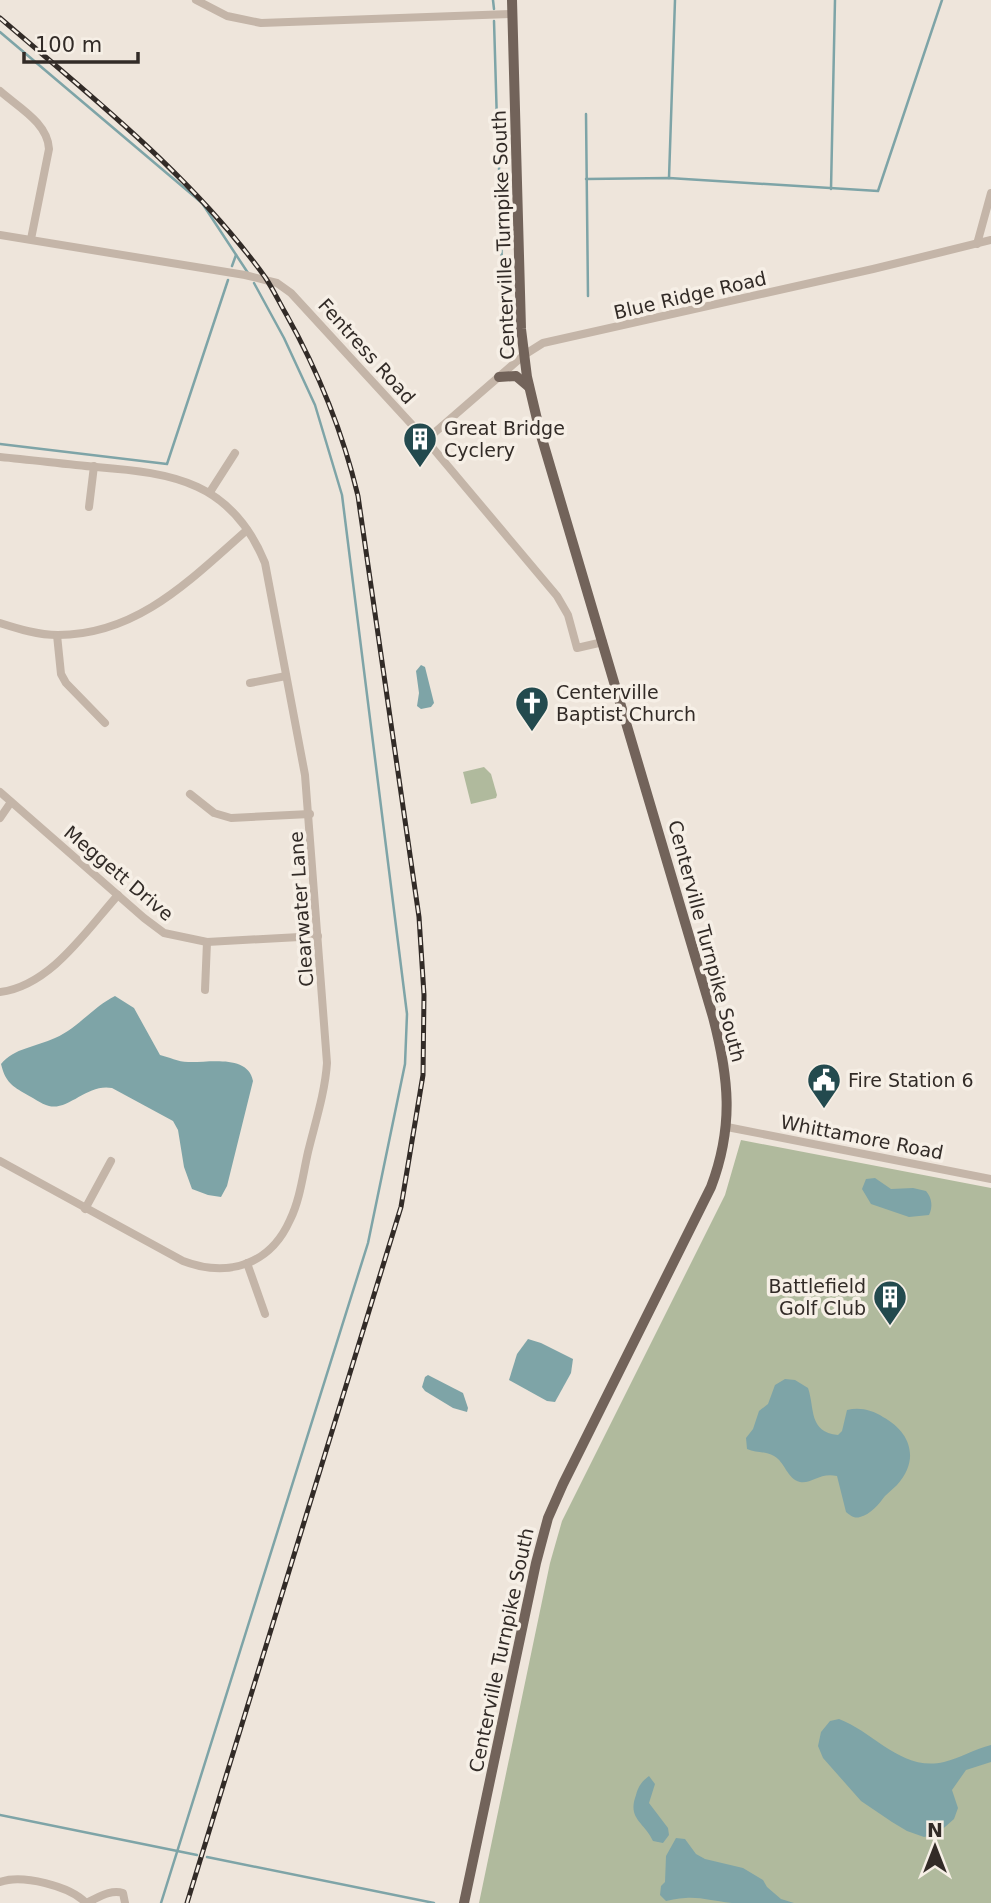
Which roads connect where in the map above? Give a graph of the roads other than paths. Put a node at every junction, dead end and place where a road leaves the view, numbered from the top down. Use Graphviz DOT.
graph roads {
  1 [pos="196,0"];
  2 [pos="512,0"];
  3 [pos="512,14"];
  4 [pos="0,91"];
  5 [pos="991,193"];
  6 [pos="0,235"];
  7 [pos="31,239"];
  8 [pos="991,240"];
  9 [pos="977,244"];
  10 [pos="524,355"];
  11 [pos="499,377"];
  12 [pos="529,387"];
  13 [pos="426,440"];
  14 [pos="235,453"];
  15 [pos="0,457"];
  16 [pos="94,466"];
  17 [pos="210,492"];
  18 [pos="89,507"];
  19 [pos="247,530"];
  20 [pos="0,623"];
  21 [pos="57,635"];
  22 [pos="603,642"];
  23 [pos="286,676"];
  24 [pos="250,683"];
  25 [pos="105,723"];
  26 [pos="0,792"];
  27 [pos="190,794"];
  28 [pos="11,802"];
  29 [pos="310,814"];
  30 [pos="0,818"];
  31 [pos="118,895"];
  32 [pos="318,936"];
  33 [pos="207,942"];
  34 [pos="205,989"];
  35 [pos="0,992"];
  36 [pos="727,1127"];
  37 [pos="0,1161"];
  38 [pos="111,1161"];
  39 [pos="991,1179"];
  40 [pos="85,1209"];
  41 [pos="247,1263"];
  42 [pos="265,1314"];
  43 [pos="0,1882"];
  44 [pos="86,1903"];
  45 [pos="125,1903"];
  46 [pos="464,1903"];
  1 -- 3 [label="street"];
  2 -- 3 [label="main road, Centerville Turnpike South"];
  3 -- 10 [label="main road, Centerville Turnpike South"];
  4 -- 7 [label="street"];
  5 -- 9 [label="street"];
  6 -- 7 [label="street, Fentress Road"];
  7 -- 13 [label="street, Fentress Road"];
  8 -- 9 [label="street, Blue Ridge Road"];
  9 -- 10 [label="street, Blue Ridge Road"];
  10 -- 11 [label="street, Blue Ridge Road"];
  10 -- 12 [label="main road, Centerville Turnpike South"];
  11 -- 12 [label="main road"];
  11 -- 13 [label="street, Blue Ridge Road"];
  12 -- 22 [label="main road, Centerville Turnpike South"];
  13 -- 22 [label="street, Fentress Road"];
  14 -- 17 [label="street"];
  15 -- 16 [label="street, Clearwater Lane"];
  16 -- 17 [label="street, Clearwater Lane"];
  16 -- 18 [label="street"];
  17 -- 19 [label="street, Clearwater Lane"];
  19 -- 21 [label="street"];
  19 -- 23 [label="street, Clearwater Lane"];
  20 -- 21 [label="street"];
  21 -- 25 [label="street"];
  22 -- 36 [label="main road, Centerville Turnpike South"];
  23 -- 24 [label="street"];
  23 -- 29 [label="street, Clearwater Lane"];
  26 -- 28 [label="street, Meggett Drive"];
  27 -- 29 [label="street"];
  28 -- 30 [label="street"];
  28 -- 31 [label="street, Meggett Drive"];
  29 -- 32 [label="street, Clearwater Lane"];
  31 -- 33 [label="street, Meggett Drive"];
  31 -- 35 [label="street"];
  32 -- 33 [label="street, Meggett Drive"];
  32 -- 41 [label="street, Clearwater Lane"];
  33 -- 34 [label="street"];
  36 -- 39 [label="street, Whittamore Road"];
  36 -- 46 [label="main road, Centerville Turnpike South"];
  37 -- 40 [label="street, Clearwater Lane"];
  38 -- 40 [label="street"];
  40 -- 41 [label="street, Clearwater Lane"];
  41 -- 42 [label="street"];
  43 -- 44 [label="street"];
  44 -- 45 [label="street"];
}
